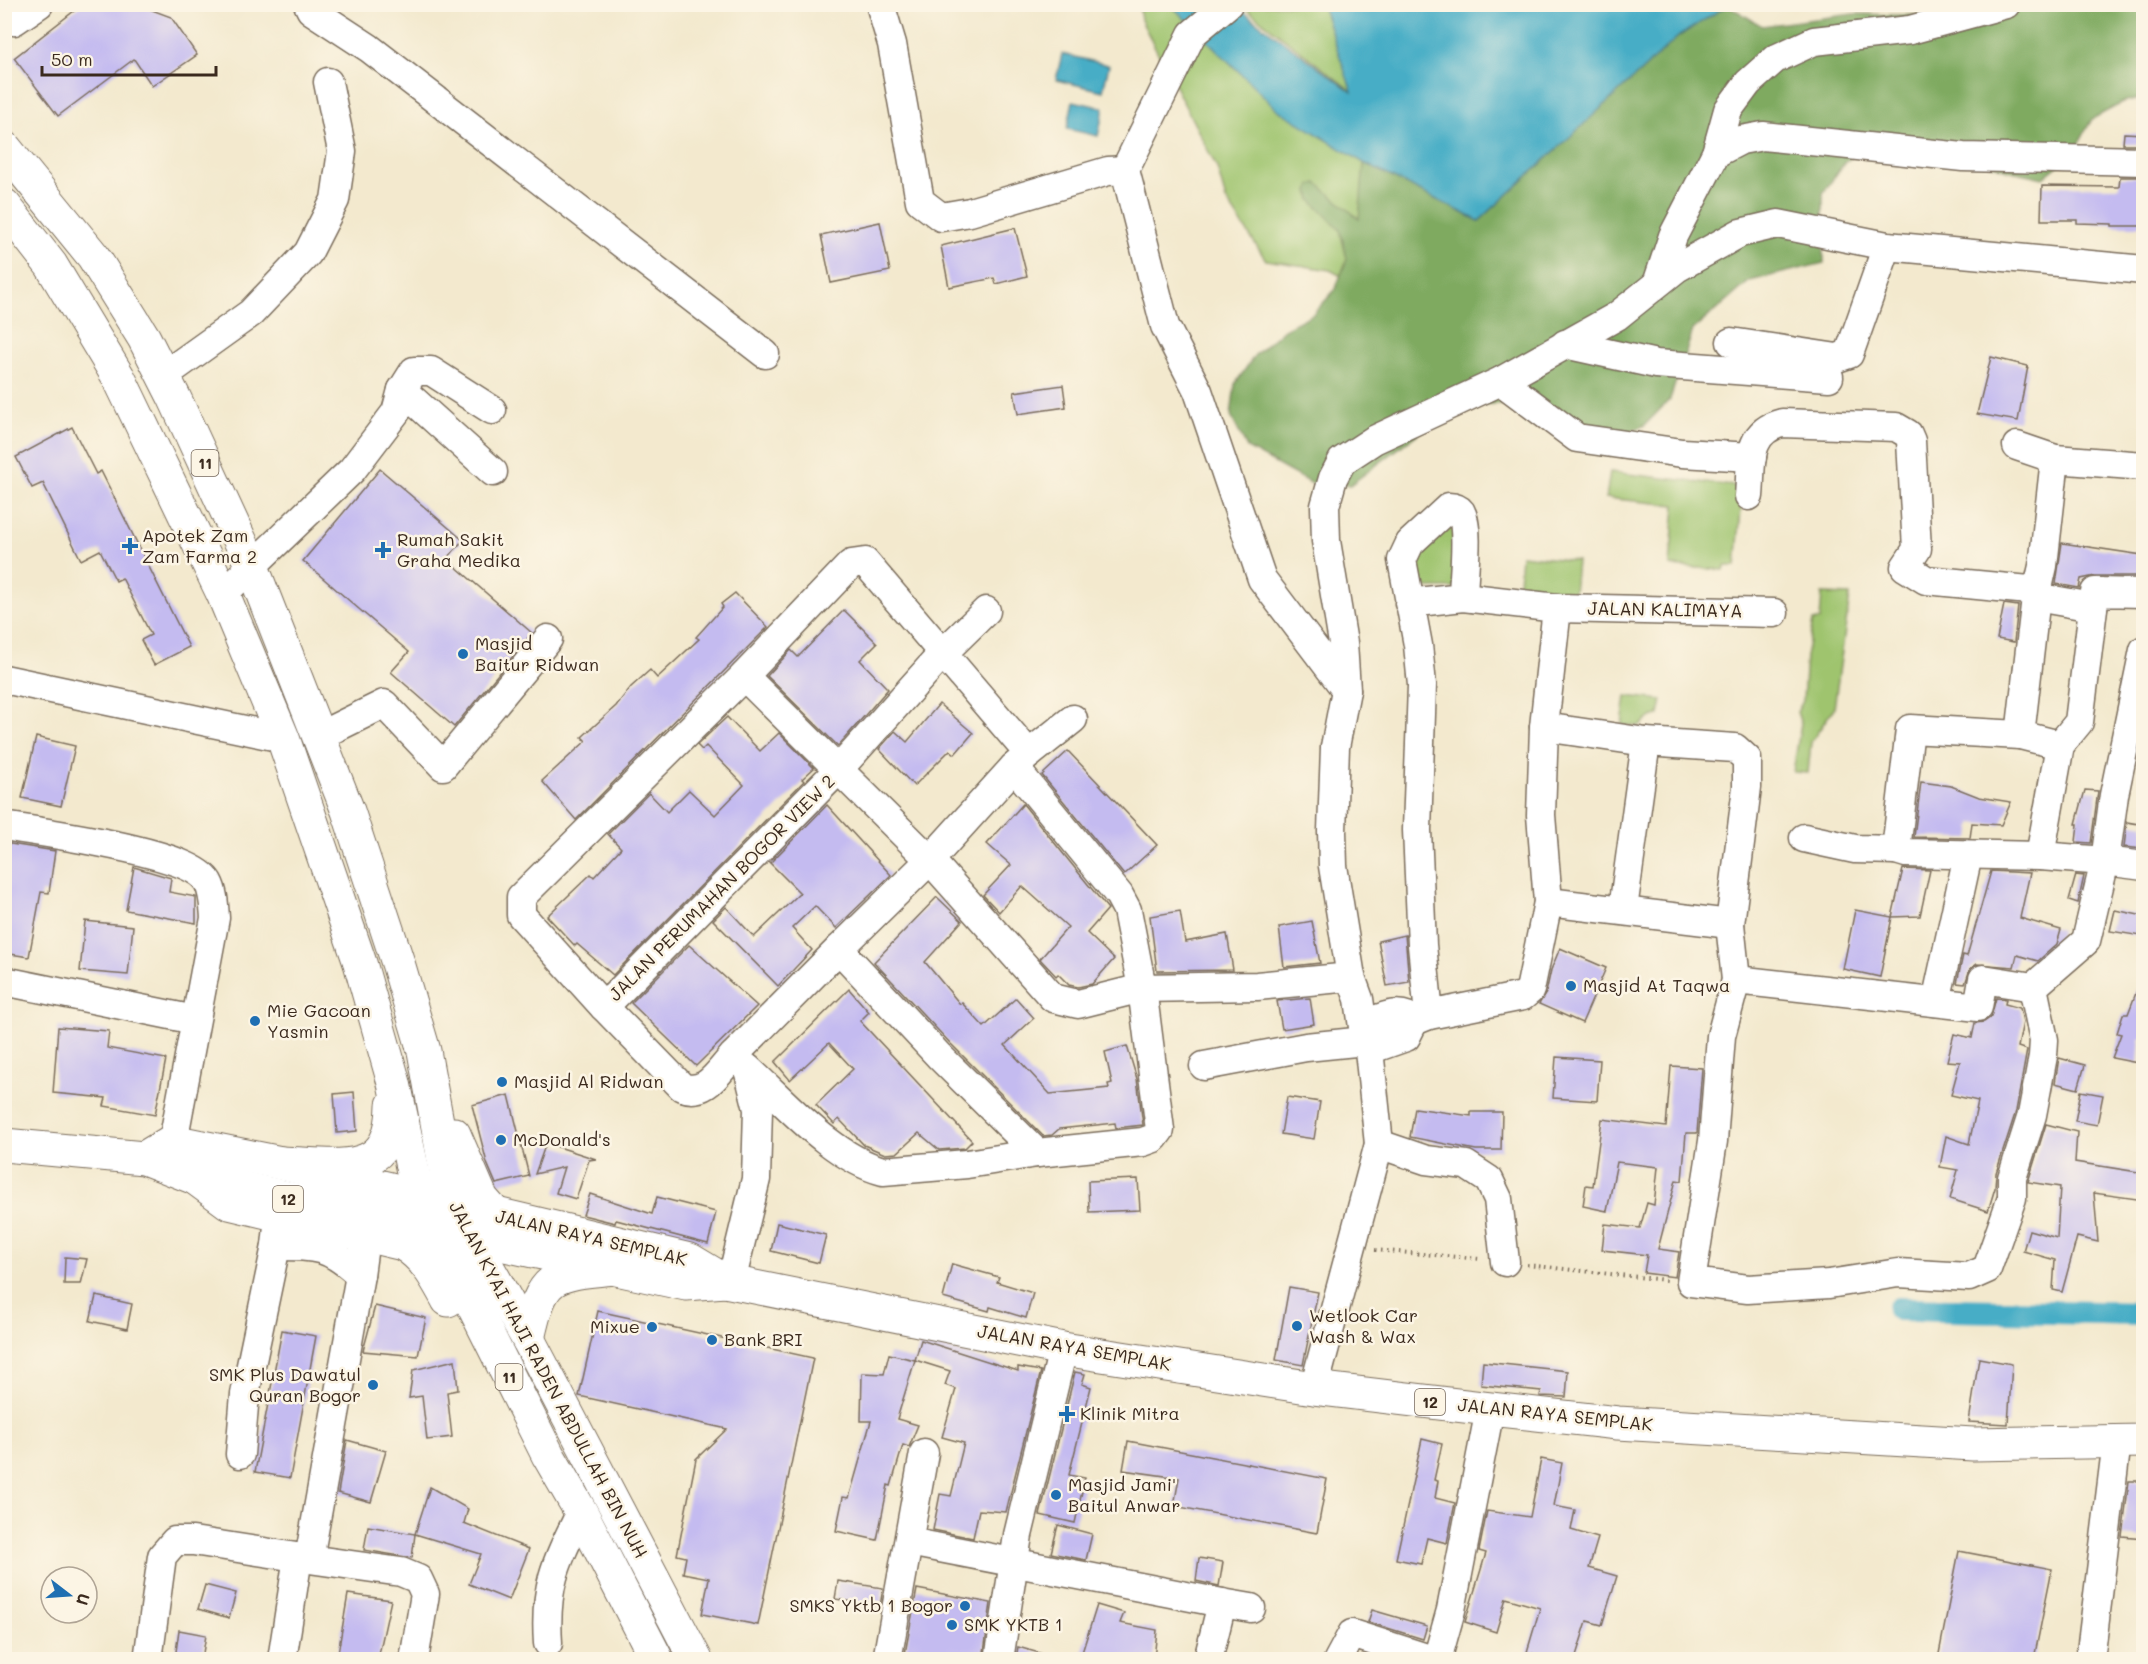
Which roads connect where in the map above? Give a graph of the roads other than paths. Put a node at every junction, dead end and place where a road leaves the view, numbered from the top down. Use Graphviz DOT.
graph roads {
  1 [pos="39,4"];
  2 [pos="308,4"];
  3 [pos="880,4"];
  4 [pos="1228,4"];
  5 [pos="2006,4"];
  6 [pos="4,16"];
  7 [pos="328,82"];
  8 [pos="4,147"];
  9 [pos="1716,153"];
  10 [pos="2144,161"];
  11 [pos="1125,170"];
  12 [pos="4,205"];
  13 [pos="1887,246"];
  14 [pos="2144,270"];
  15 [pos="1658,281"];
  16 [pos="1731,342"];
  17 [pos="1565,344"];
  18 [pos="765,354"];
  19 [pos="163,376"];
  20 [pos="1829,377"];
  21 [pos="1501,381"];
  22 [pos="402,390"];
  23 [pos="492,410"];
  24 [pos="2017,446"];
  25 [pos="1752,457"];
  26 [pos="2055,459"];
  27 [pos="2144,466"];
  28 [pos="493,472"];
  29 [pos="1749,496"];
  30 [pos="251,564"];
  31 [pos="2037,591"];
  32 [pos="2144,593"];
  33 [pos="223,594"];
  34 [pos="1463,597"];
  35 [pos="1409,603"];
  36 [pos="2093,607"];
  37 [pos="1557,608"];
  38 [pos="986,611"];
  39 [pos="1774,613"];
  40 [pos="548,639"];
  41 [pos="2144,650"];
  42 [pos="942,654"];
  43 [pos="744,676"];
  44 [pos="4,679"];
  45 [pos="1346,690"];
  46 [pos="1073,719"];
  47 [pos="1544,727"];
  48 [pos="2020,735"];
  49 [pos="319,736"];
  50 [pos="284,738"];
  51 [pos="1646,742"];
  52 [pos="2060,745"];
  53 [pos="1021,761"];
  54 [pos="839,769"];
  55 [pos="4,826"];
  56 [pos="1804,838"];
  57 [pos="1896,850"];
  58 [pos="1968,855"];
  59 [pos="2040,856"];
  60 [pos="930,860"];
  61 [pos="2105,861"];
  62 [pos="2144,866"];
  63 [pos="1548,902"];
  64 [pos="1623,909"];
  65 [pos="1730,924"];
  66 [pos="840,949"];
  67 [pos="1351,977"];
  68 [pos="1736,980"];
  69 [pos="4,981"];
  70 [pos="2033,987"];
  71 [pos="1142,988"];
  72 [pos="1936,1002"];
  73 [pos="604,1007"];
  74 [pos="1422,1018"];
  75 [pos="195,1020"];
  76 [pos="1366,1038"];
  77 [pos="424,1051"];
  78 [pos="741,1062"];
  79 [pos="1204,1066"];
  80 [pos="394,1083"];
  81 [pos="1379,1144"];
  82 [pos="4,1145"];
  83 [pos="1037,1153"];
  84 [pos="170,1161"];
  85 [pos="281,1163"];
  86 [pos="418,1195"];
  87 [pos="444,1216"];
  88 [pos="498,1216"];
  89 [pos="368,1225"];
  90 [pos="277,1231"];
  91 [pos="471,1236"];
  92 [pos="1505,1262"];
  93 [pos="614,1268"];
  94 [pos="360,1275"];
  95 [pos="728,1282"];
  96 [pos="528,1339"];
  97 [pos="1063,1349"];
  98 [pos="1314,1388"];
  99 [pos="1490,1409"];
  100 [pos="2130,1441"];
  101 [pos="924,1453"];
  102 [pos="240,1454"];
  103 [pos="548,1455"];
  104 [pos="581,1512"];
  105 [pos="909,1542"];
  106 [pos="304,1558"];
  107 [pos="1016,1564"];
  108 [pos="1222,1603"];
  109 [pos="1251,1608"];
  110 [pos="548,1643"];
  111 [pos="148,1659"];
  112 [pos="282,1659"];
  113 [pos="414,1659"];
  114 [pos="657,1659"];
  115 [pos="696,1659"];
  116 [pos="887,1659"];
  117 [pos="999,1659"];
  118 [pos="1208,1659"];
  119 [pos="1338,1659"];
  120 [pos="1435,1659"];
  121 [pos="2090,1659"];
  1 -- 6 [label="street"];
  2 -- 18 [label="street"];
  3 -- 11 [label="street"];
  4 -- 11 [label="street"];
  5 -- 9 [label="street"];
  7 -- 19 [label="street"];
  8 -- 19 [label="main road, JALAN KYAI HAJI RADEN ABDULLAH BIN NUH / 11"];
  9 -- 10 [label="street"];
  9 -- 15 [label="street"];
  11 -- 45 [label="street"];
  12 -- 33 [label="main road, JALAN KYAI HAJI RADEN ABDULLAH BIN NUH / 11"];
  13 -- 14 [label="street"];
  13 -- 15 [label="street"];
  13 -- 16 [label="street"];
  15 -- 17 [label="street"];
  17 -- 20 [label="street"];
  17 -- 21 [label="street"];
  19 -- 30 [label="main road, JALAN KYAI HAJI RADEN ABDULLAH BIN NUH / 11"];
  21 -- 25 [label="street"];
  21 -- 45 [label="street"];
  22 -- 23 [label="street"];
  22 -- 28 [label="street"];
  22 -- 30 [label="street"];
  24 -- 26 [label="street"];
  25 -- 29 [label="street"];
  25 -- 31 [label="street"];
  26 -- 27 [label="street"];
  26 -- 31 [label="street"];
  30 -- 33 [label="street"];
  30 -- 49 [label="main road, JALAN KYAI HAJI RADEN ABDULLAH BIN NUH / 11"];
  31 -- 36 [label="street"];
  31 -- 48 [label="street"];
  32 -- 36 [label="street"];
  33 -- 50 [label="main road, JALAN KYAI HAJI RADEN ABDULLAH BIN NUH / 11"];
  34 -- 35 [label="street, JALAN KALIMAYA"];
  34 -- 35 [label="street"];
  34 -- 37 [label="street, JALAN KALIMAYA"];
  35 -- 74 [label="street"];
  36 -- 52 [label="street"];
  37 -- 39 [label="street, JALAN KALIMAYA"];
  37 -- 47 [label="street"];
  38 -- 42 [label="street, JALAN PERUMAHAN BOGOR VIEW 2"];
  40 -- 49 [label="street"];
  41 -- 61 [label="street"];
  42 -- 43 [label="street, JALAN PERUMAHAN BOGOR VIEW 2"];
  42 -- 53 [label="street, JALAN PERUMAHAN BOGOR VIEW 2"];
  42 -- 54 [label="street, JALAN PERUMAHAN BOGOR VIEW 2"];
  43 -- 54 [label="street, JALAN PERUMAHAN BOGOR VIEW 2"];
  43 -- 73 [label="street, JALAN PERUMAHAN BOGOR VIEW 2"];
  44 -- 50 [label="street"];
  45 -- 67 [label="street"];
  46 -- 53 [label="street"];
  47 -- 51 [label="street"];
  47 -- 63 [label="street"];
  48 -- 52 [label="street"];
  48 -- 57 [label="street"];
  49 -- 77 [label="main road, JALAN KYAI HAJI RADEN ABDULLAH BIN NUH / 11"];
  50 -- 80 [label="main road, JALAN KYAI HAJI RADEN ABDULLAH BIN NUH / 11"];
  51 -- 64 [label="street"];
  51 -- 65 [label="street"];
  52 -- 59 [label="street"];
  53 -- 60 [label="street, JALAN PERUMAHAN BOGOR VIEW 2"];
  53 -- 71 [label="street, JALAN PERUMAHAN BOGOR VIEW 2"];
  54 -- 60 [label="street, JALAN PERUMAHAN BOGOR VIEW 2"];
  54 -- 73 [label="street, JALAN PERUMAHAN BOGOR VIEW 2"];
  55 -- 75 [label="street"];
  56 -- 57 [label="street"];
  57 -- 58 [label="street"];
  58 -- 59 [label="street"];
  58 -- 72 [label="street"];
  59 -- 61 [label="street"];
  60 -- 66 [label="street, JALAN PERUMAHAN BOGOR VIEW 2"];
  60 -- 71 [label="street, JALAN PERUMAHAN BOGOR VIEW 2"];
  61 -- 62 [label="street"];
  61 -- 70 [label="street"];
  63 -- 64 [label="street"];
  63 -- 74 [label="street"];
  64 -- 65 [label="street"];
  65 -- 68 [label="street"];
  66 -- 78 [label="street, JALAN PERUMAHAN BOGOR VIEW 2"];
  66 -- 83 [label="street"];
  67 -- 71 [label="street, JALAN PERUMAHAN BOGOR VIEW 2"];
  67 -- 76 [label="street"];
  68 -- 70 [label="street"];
  68 -- 72 [label="street"];
  69 -- 75 [label="street"];
  70 -- 72 [label="street"];
  71 -- 83 [label="street, JALAN PERUMAHAN BOGOR VIEW 2"];
  73 -- 78 [label="street, JALAN PERUMAHAN BOGOR VIEW 2"];
  74 -- 76 [label="street"];
  75 -- 84 [label="street"];
  76 -- 79 [label="street"];
  76 -- 81 [label="street"];
  77 -- 87 [label="main road, JALAN KYAI HAJI RADEN ABDULLAH BIN NUH / 11"];
  77 -- 88 [label="main road"];
  78 -- 83 [label="street, JALAN PERUMAHAN BOGOR VIEW 2"];
  78 -- 95 [label="street"];
  80 -- 85 [label="main road, 12"];
  80 -- 86 [label="main road, JALAN KYAI HAJI RADEN ABDULLAH BIN NUH / 11"];
  81 -- 92 [label="street"];
  81 -- 98 [label="street"];
  82 -- 84 [label="main road, 12"];
  84 -- 85 [label="main road, 12"];
  84 -- 89 [label="main road, 12"];
  84 -- 90 [label="main road"];
  85 -- 86 [label="main road, 12"];
  86 -- 87 [label="main road, JALAN KYAI HAJI RADEN ABDULLAH BIN NUH / 11"];
  87 -- 88 [label="main road, JALAN RAYA SEMPLAK / 12"];
  87 -- 89 [label="main road, 12"];
  87 -- 91 [label="main road, JALAN KYAI HAJI RADEN ABDULLAH BIN NUH / 11"];
  87 -- 103 [label="main road, JALAN KYAI HAJI RADEN ABDULLAH BIN NUH / 11"];
  88 -- 95 [label="main road, JALAN RAYA SEMPLAK / 12"];
  89 -- 90 [label="main road"];
  89 -- 94 [label="street"];
  89 -- 103 [label="main road"];
  90 -- 94 [label="street"];
  90 -- 102 [label="street"];
  91 -- 93 [label="main road, JALAN RAYA SEMPLAK / 12"];
  91 -- 96 [label="main road, JALAN KYAI HAJI RADEN ABDULLAH BIN NUH / 11"];
  93 -- 95 [label="main road, JALAN RAYA SEMPLAK / 12"];
  93 -- 96 [label="main road, 12"];
  94 -- 106 [label="street"];
  95 -- 97 [label="main road, JALAN RAYA SEMPLAK / 12"];
  96 -- 115 [label="main road, JALAN KYAI HAJI RADEN ABDULLAH BIN NUH / 11"];
  97 -- 98 [label="main road, JALAN RAYA SEMPLAK / 12"];
  97 -- 107 [label="street"];
  98 -- 99 [label="main road, JALAN RAYA SEMPLAK / 12"];
  99 -- 100 [label="main road, JALAN RAYA SEMPLAK / 12"];
  99 -- 120 [label="street"];
  100 -- 121 [label="street"];
  101 -- 105 [label="street"];
  103 -- 104 [label="main road, JALAN KYAI HAJI RADEN ABDULLAH BIN NUH / 11"];
  104 -- 110 [label="street"];
  104 -- 114 [label="main road, JALAN KYAI HAJI RADEN ABDULLAH BIN NUH / 11"];
  105 -- 107 [label="street"];
  105 -- 116 [label="street"];
  106 -- 111 [label="street"];
  106 -- 112 [label="street"];
  106 -- 113 [label="street"];
  107 -- 108 [label="street"];
  107 -- 117 [label="street"];
  108 -- 109 [label="street"];
  108 -- 118 [label="street"];
  119 -- 120 [label="street"];
}
